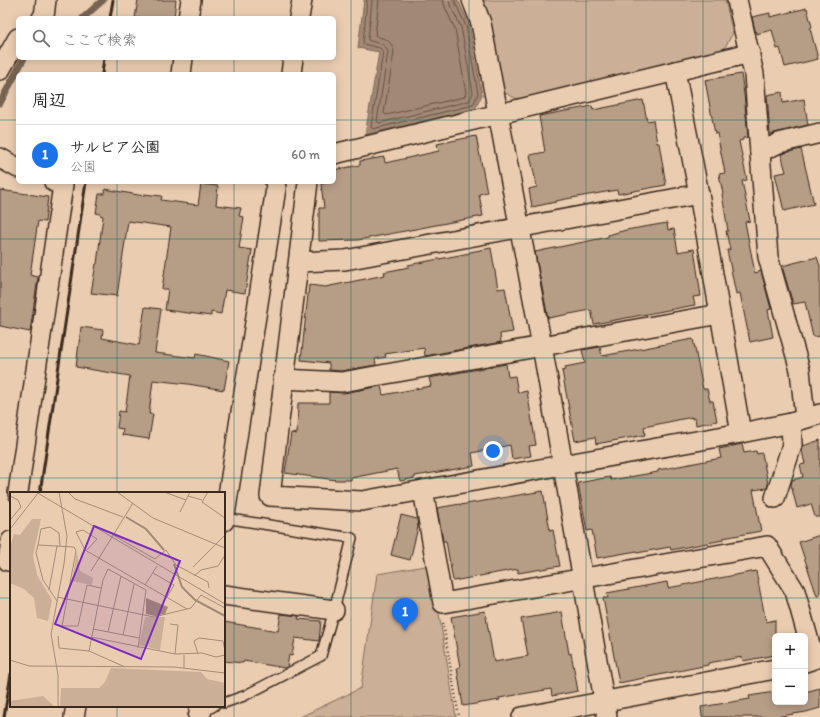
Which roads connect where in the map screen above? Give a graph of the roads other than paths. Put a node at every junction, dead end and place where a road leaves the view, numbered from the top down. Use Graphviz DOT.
graph roads {
  1 [pos="46,0"];
  2 [pos="191,0"];
  3 [pos="302,0"];
  4 [pos="472,0"];
  5 [pos="737,0"];
  6 [pos="44,16"];
  7 [pos="188,16"];
  8 [pos="299,16"];
  9 [pos="16,42"];
  10 [pos="750,53"];
  11 [pos="183,60"];
  12 [pos="293,60"];
  13 [pos="0,70"];
  14 [pos="676,71"];
  15 [pos="181,72"];
  16 [pos="291,72"];
  17 [pos="497,115"];
  18 [pos="820,133"];
  19 [pos="760,152"];
  20 [pos="336,154"];
  21 [pos="0,158"];
  22 [pos="16,167"];
  23 [pos="60,184"];
  24 [pos="275,184"];
  25 [pos="308,184"];
  26 [pos="699,194"];
  27 [pos="518,228"];
  28 [pos="299,262"];
  29 [pos="720,314"];
  30 [pos="542,346"];
  31 [pos="283,379"];
  32 [pos="805,418"];
  33 [pos="741,433"];
  34 [pos="563,465"];
  35 [pos="423,490"];
  36 [pos="18,492"];
  37 [pos="775,498"];
  38 [pos="225,512"];
  39 [pos="225,518"];
  40 [pos="10,545"];
  41 [pos="6,561"];
  42 [pos="583,578"];
  43 [pos="225,595"];
  44 [pos="334,610"];
  45 [pos="807,633"];
  46 [pos="808,638"];
  47 [pos="808,661"];
  48 [pos="772,670"];
  49 [pos="225,702"];
  50 [pos="76,707"];
  51 [pos="606,709"];
  52 [pos="74,717"];
  53 [pos="522,717"];
  1 -- 6 [label="street"];
  2 -- 7 [label="street"];
  3 -- 8 [label="street"];
  4 -- 17 [label="street"];
  5 -- 10 [label="street"];
  9 -- 13 [label="street"];
  10 -- 14 [label="street"];
  10 -- 19 [label="street"];
  11 -- 15 [label="street"];
  12 -- 16 [label="street"];
  14 -- 17 [label="street"];
  14 -- 26 [label="street"];
  17 -- 20 [label="street"];
  17 -- 27 [label="street"];
  18 -- 19 [label="street"];
  19 -- 32 [label="street"];
  21 -- 22 [label="street"];
  23 -- 36 [label="street"];
  24 -- 38 [label="street"];
  25 -- 28 [label="street"];
  26 -- 27 [label="street"];
  26 -- 29 [label="street"];
  27 -- 28 [label="street"];
  27 -- 30 [label="street"];
  28 -- 31 [label="street"];
  29 -- 30 [label="street"];
  29 -- 33 [label="street"];
  30 -- 31 [label="street"];
  30 -- 34 [label="street"];
  31 -- 35 [label="street"];
  32 -- 33 [label="street"];
  32 -- 37 [label="street"];
  33 -- 34 [label="street"];
  34 -- 35 [label="street"];
  34 -- 42 [label="street"];
  35 -- 42 [label="street"];
  39 -- 44 [label="lane"];
  40 -- 41 [label="street"];
  42 -- 45 [label="street"];
  42 -- 51 [label="street"];
  43 -- 44 [label="street"];
  44 -- 49 [label="lane"];
  46 -- 47 [label="street"];
  48 -- 51 [label="street"];
  50 -- 52 [label="street"];
  51 -- 53 [label="street"];
}
